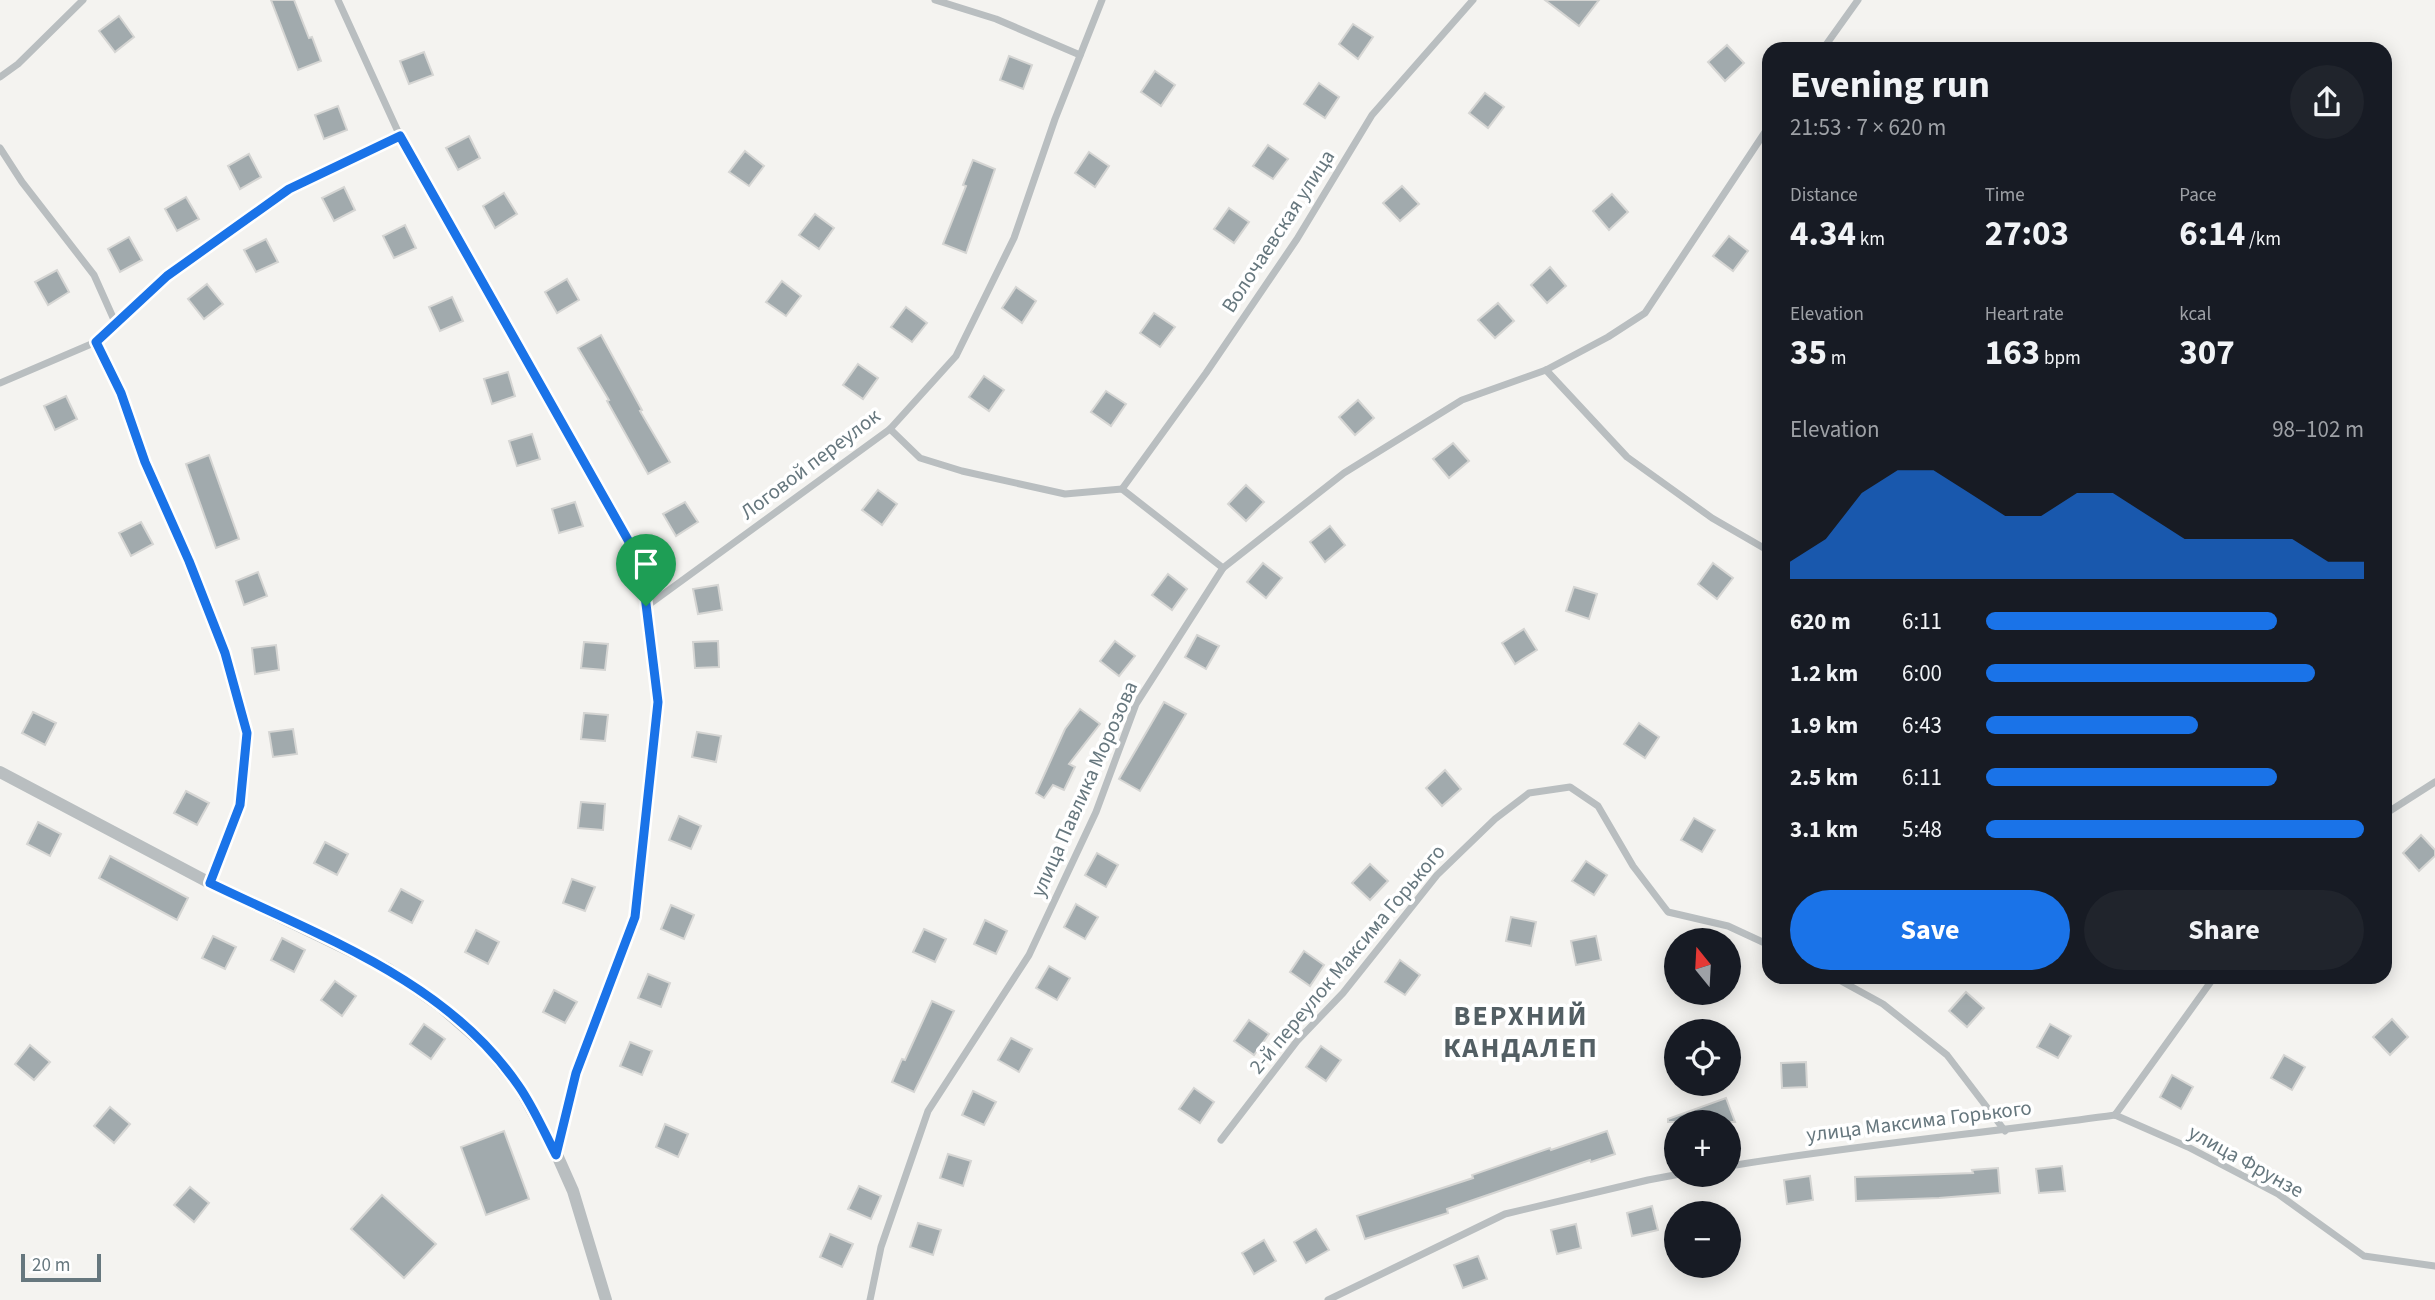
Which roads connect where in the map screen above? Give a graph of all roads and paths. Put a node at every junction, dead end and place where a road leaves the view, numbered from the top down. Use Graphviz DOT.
graph roads {
  1 [pos="83,0"];
  2 [pos="338,0"];
  3 [pos="935,0"];
  4 [pos="1102,0"];
  5 [pos="1473,0"];
  6 [pos="1858,0"];
  7 [pos="1828,42"];
  8 [pos="1080,55"];
  9 [pos="0,77"];
  10 [pos="400,136"];
  11 [pos="1762,137"];
  12 [pos="0,148"];
  13 [pos="115,323"];
  14 [pos="96,342"];
  15 [pos="1546,370"];
  16 [pos="0,383"];
  17 [pos="890,429"];
  18 [pos="1122,489"];
  19 [pos="1762,547"];
  20 [pos="1223,568"];
  21 [pos="646,606"];
  22 [pos="0,772"];
  23 [pos="2435,782"];
  24 [pos="2392,810"];
  25 [pos="210,883"];
  26 [pos="1762,942"];
  27 [pos="1847,984"];
  28 [pos="2209,984"];
  29 [pos="2115,1115"];
  30 [pos="2005,1130"];
  31 [pos="1221,1140"];
  32 [pos="556,1155"];
  33 [pos="1741,1164"];
  34 [pos="1664,1177"];
  35 [pos="2435,1266"];
  36 [pos="606,1300"];
  37 [pos="870,1300"];
  38 [pos="1328,1300"];
  1 -- 9 [label="street"];
  2 -- 10 [label="street"];
  3 -- 8 [label="street"];
  4 -- 8 [label="street, Логовой переулок"];
  5 -- 18 [label="street, Волочаевская улица"];
  6 -- 7 [label="street"];
  8 -- 17 [label="street, Логовой переулок"];
  10 -- 13 [label="street"];
  10 -- 21 [label="street"];
  11 -- 15 [label="street, улица Павлика Морозова"];
  12 -- 13 [label="street"];
  13 -- 14 [label="street"];
  14 -- 16 [label="street"];
  14 -- 25 [label="street"];
  15 -- 19 [label="street"];
  15 -- 20 [label="street, улица Павлика Морозова"];
  17 -- 18 [label="street"];
  17 -- 21 [label="street, Логовой переулок"];
  18 -- 20 [label="street"];
  20 -- 37 [label="street, улица Павлика Морозова"];
  21 -- 32 [label="street"];
  22 -- 25 [label="street"];
  23 -- 24 [label="street"];
  25 -- 32 [label="street"];
  26 -- 31 [label="street, 2-й переулок Максима Горького"];
  27 -- 30 [label="street"];
  28 -- 29 [label="street"];
  29 -- 30 [label="street, улица Максима Горького"];
  29 -- 35 [label="street, улица Фрунзе"];
  30 -- 33 [label="street, улица Максима Горького"];
  32 -- 36 [label="street"];
  34 -- 38 [label="street"];
}
